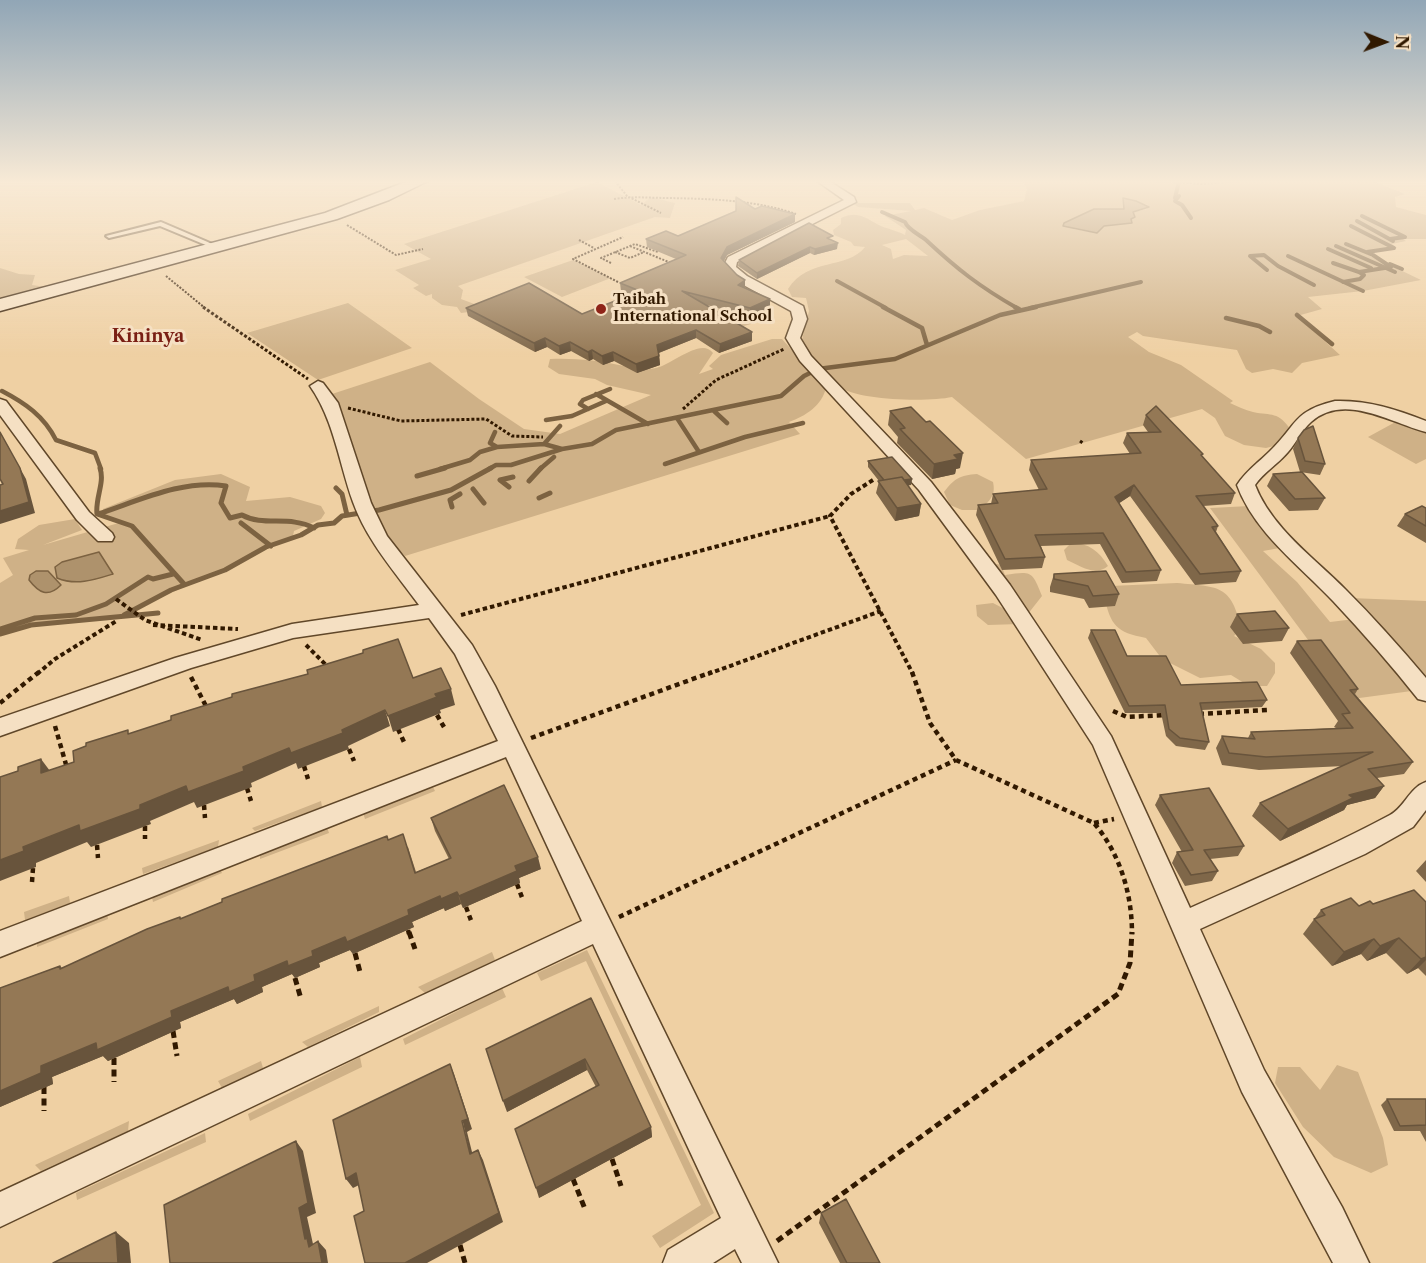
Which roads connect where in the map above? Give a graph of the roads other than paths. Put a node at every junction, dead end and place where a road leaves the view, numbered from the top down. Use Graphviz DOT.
graph roads {
  1 [pos="198,240"];
  2 [pos="241,240"];
  3 [pos="773,240"];
  4 [pos="215,247"];
  5 [pos="0,305"];
  6 [pos="318,386"];
  7 [pos="0,404"];
  8 [pos="1426,427"];
  9 [pos="105,537"];
  10 [pos="439,615"];
  11 [pos="1426,693"];
  12 [pos="0,727"];
  13 [pos="513,745"];
  14 [pos="1426,792"];
  15 [pos="1183,924"];
  16 [pos="599,927"];
  17 [pos="0,944"];
  18 [pos="0,1210"];
  19 [pos="753,1248"];
  20 [pos="681,1263"];
  21 [pos="1351,1263"];
  1 -- 4 [label="lane"];
  2 -- 4 [label="street"];
  3 -- 15 [label="street"];
  4 -- 5 [label="street"];
  6 -- 10 [label="street"];
  7 -- 9 [label="street"];
  8 -- 11 [label="street"];
  10 -- 12 [label="street"];
  10 -- 13 [label="street"];
  13 -- 16 [label="street"];
  13 -- 17 [label="street"];
  14 -- 15 [label="street"];
  15 -- 21 [label="street"];
  16 -- 18 [label="street"];
  16 -- 19 [label="street"];
  19 -- 20 [label="street"];
}
